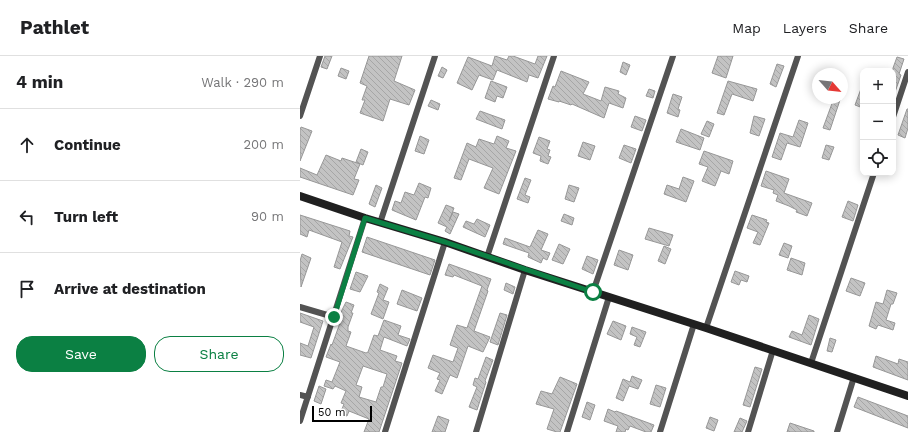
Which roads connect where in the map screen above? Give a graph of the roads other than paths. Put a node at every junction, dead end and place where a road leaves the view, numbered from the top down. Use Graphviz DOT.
graph roads {
  1 [pos="320,56"];
  2 [pos="435,56"];
  3 [pos="554,56"];
  4 [pos="673,56"];
  5 [pos="798,56"];
  6 [pos="908,72"];
  7 [pos="896,108"];
  8 [pos="300,116"];
  9 [pos="873,176"];
  10 [pos="300,196"];
  11 [pos="365,218"];
  12 [pos="380,223"];
  13 [pos="445,242"];
  14 [pos="487,257"];
  15 [pos="526,270"];
  16 [pos="593,292"];
  17 [pos="609,297"];
  18 [pos="300,306"];
  19 [pos="334,317"];
  20 [pos="694,324"];
  21 [pos="706,328"];
  22 [pos="773,350"];
  23 [pos="812,363"];
  24 [pos="854,377"];
  25 [pos="300,395"];
  26 [pos="908,396"];
  27 [pos="308,397"];
  28 [pos="300,421"];
  29 [pos="385,432"];
  30 [pos="476,432"];
  31 [pos="567,432"];
  32 [pos="660,432"];
  33 [pos="748,432"];
  34 [pos="837,432"];
  1 -- 8 [label="street"];
  2 -- 12 [label="street"];
  3 -- 14 [label="street"];
  4 -- 16 [label="street"];
  5 -- 21 [label="street"];
  6 -- 7 [label="street"];
  9 -- 23 [label="street"];
  10 -- 11 [label="main road"];
  11 -- 12 [label="main road"];
  11 -- 19 [label="street"];
  12 -- 13 [label="main road"];
  13 -- 14 [label="main road"];
  13 -- 29 [label="street"];
  14 -- 15 [label="main road"];
  15 -- 16 [label="main road"];
  15 -- 30 [label="street"];
  16 -- 17 [label="main road"];
  17 -- 20 [label="main road"];
  17 -- 31 [label="street"];
  18 -- 19 [label="street"];
  19 -- 27 [label="street"];
  20 -- 21 [label="main road"];
  20 -- 32 [label="street"];
  21 -- 22 [label="main road"];
  22 -- 23 [label="main road"];
  22 -- 33 [label="street"];
  23 -- 24 [label="main road"];
  24 -- 26 [label="main road"];
  24 -- 34 [label="street"];
  25 -- 27 [label="street"];
  27 -- 28 [label="street"];
}
